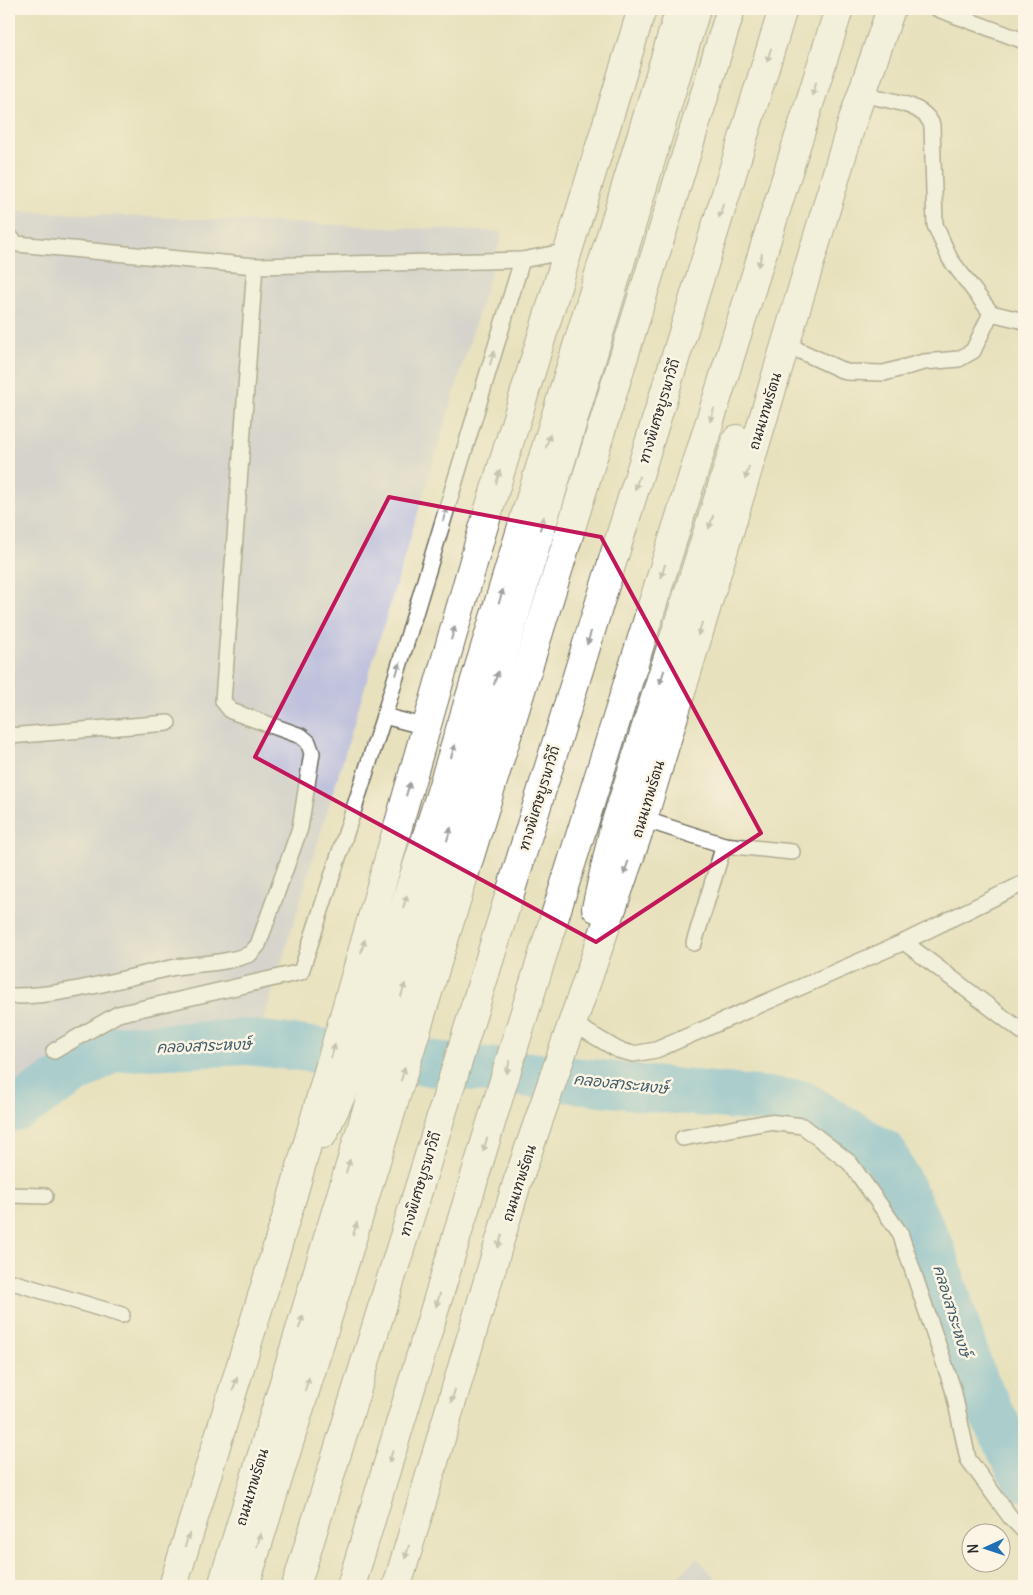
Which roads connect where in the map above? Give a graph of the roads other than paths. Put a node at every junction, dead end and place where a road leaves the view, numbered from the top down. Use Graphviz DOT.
graph roads {
  1 [pos="642,9"];
  2 [pos="680,9"];
  3 [pos="696,9"];
  4 [pos="731,9"];
  5 [pos="783,9"];
  6 [pos="839,9"];
  7 [pos="874,9"];
  8 [pos="891,9"];
  9 [pos="938,9"];
  10 [pos="1024,41"];
  11 [pos="862,94"];
  12 [pos="9,236"];
  13 [pos="568,251"];
  14 [pos="522,260"];
  15 [pos="255,266"];
  16 [pos="991,313"];
  17 [pos="1024,321"];
  18 [pos="785,344"];
  19 [pos="384,716"];
  20 [pos="168,723"];
  21 [pos="426,727"];
  22 [pos="9,736"];
  23 [pos="643,819"];
  24 [pos="724,845"];
  25 [pos="792,852"];
  26 [pos="1024,883"];
  27 [pos="904,942"];
  28 [pos="694,943"];
  29 [pos="9,996"];
  30 [pos="351,1029"];
  31 [pos="1024,1033"];
  32 [pos="566,1040"];
  33 [pos="54,1051"];
  34 [pos="683,1138"];
  35 [pos="9,1195"];
  36 [pos="45,1196"];
  37 [pos="9,1281"];
  38 [pos="122,1315"];
  39 [pos="1024,1531"];
  40 [pos="173,1586"];
  41 [pos="222,1586"];
  42 [pos="245,1586"];
  43 [pos="296,1586"];
  44 [pos="352,1586"];
  45 [pos="397,1586"];
  1 -- 13 [label="main road"];
  30 -- 2 [label="main road, one-way"];
  41 -- 3 [label="main road, ถนนเทพรัตน, one-way"];
  42 -- 4 [label="main road, one-way"];
  5 -- 43 [label="main road, ทางพิเศษบูรพาวิถี, one-way"];
  6 -- 44 [label="main road, one-way"];
  7 -- 32 [label="main road, one-way"];
  8 -- 11 [label="main road, ถนนเทพรัตน"];
  9 -- 10 [label="lane"];
  11 -- 16 [label="lane"];
  11 -- 18 [label="main road, ถนนเทพรัตน"];
  12 -- 15 [label="lane"];
  13 -- 14 [label="lane"];
  21 -- 13 [label="main road, one-way"];
  14 -- 15 [label="lane"];
  19 -- 14 [label="lane, one-way"];
  15 -- 29 [label="lane"];
  16 -- 17 [label="lane"];
  16 -- 18 [label="lane"];
  18 -- 23 [label="main road, ถนนเทพรัตน, one-way"];
  19 -- 21 [label="lane"];
  19 -- 33 [label="lane"];
  20 -- 22 [label="lane"];
  30 -- 21 [label="main road, one-way"];
  23 -- 24 [label="lane"];
  23 -- 32 [label="main road, ถนนเทพรัตน, one-way"];
  24 -- 25 [label="lane"];
  24 -- 28 [label="lane"];
  26 -- 27 [label="lane"];
  27 -- 31 [label="lane"];
  27 -- 32 [label="lane"];
  40 -- 30 [label="main road, one-way"];
  32 -- 45 [label="main road, ถนนเทพรัตน, one-way"];
  34 -- 39 [label="lane"];
  35 -- 36 [label="lane"];
  37 -- 38 [label="lane"];
}
